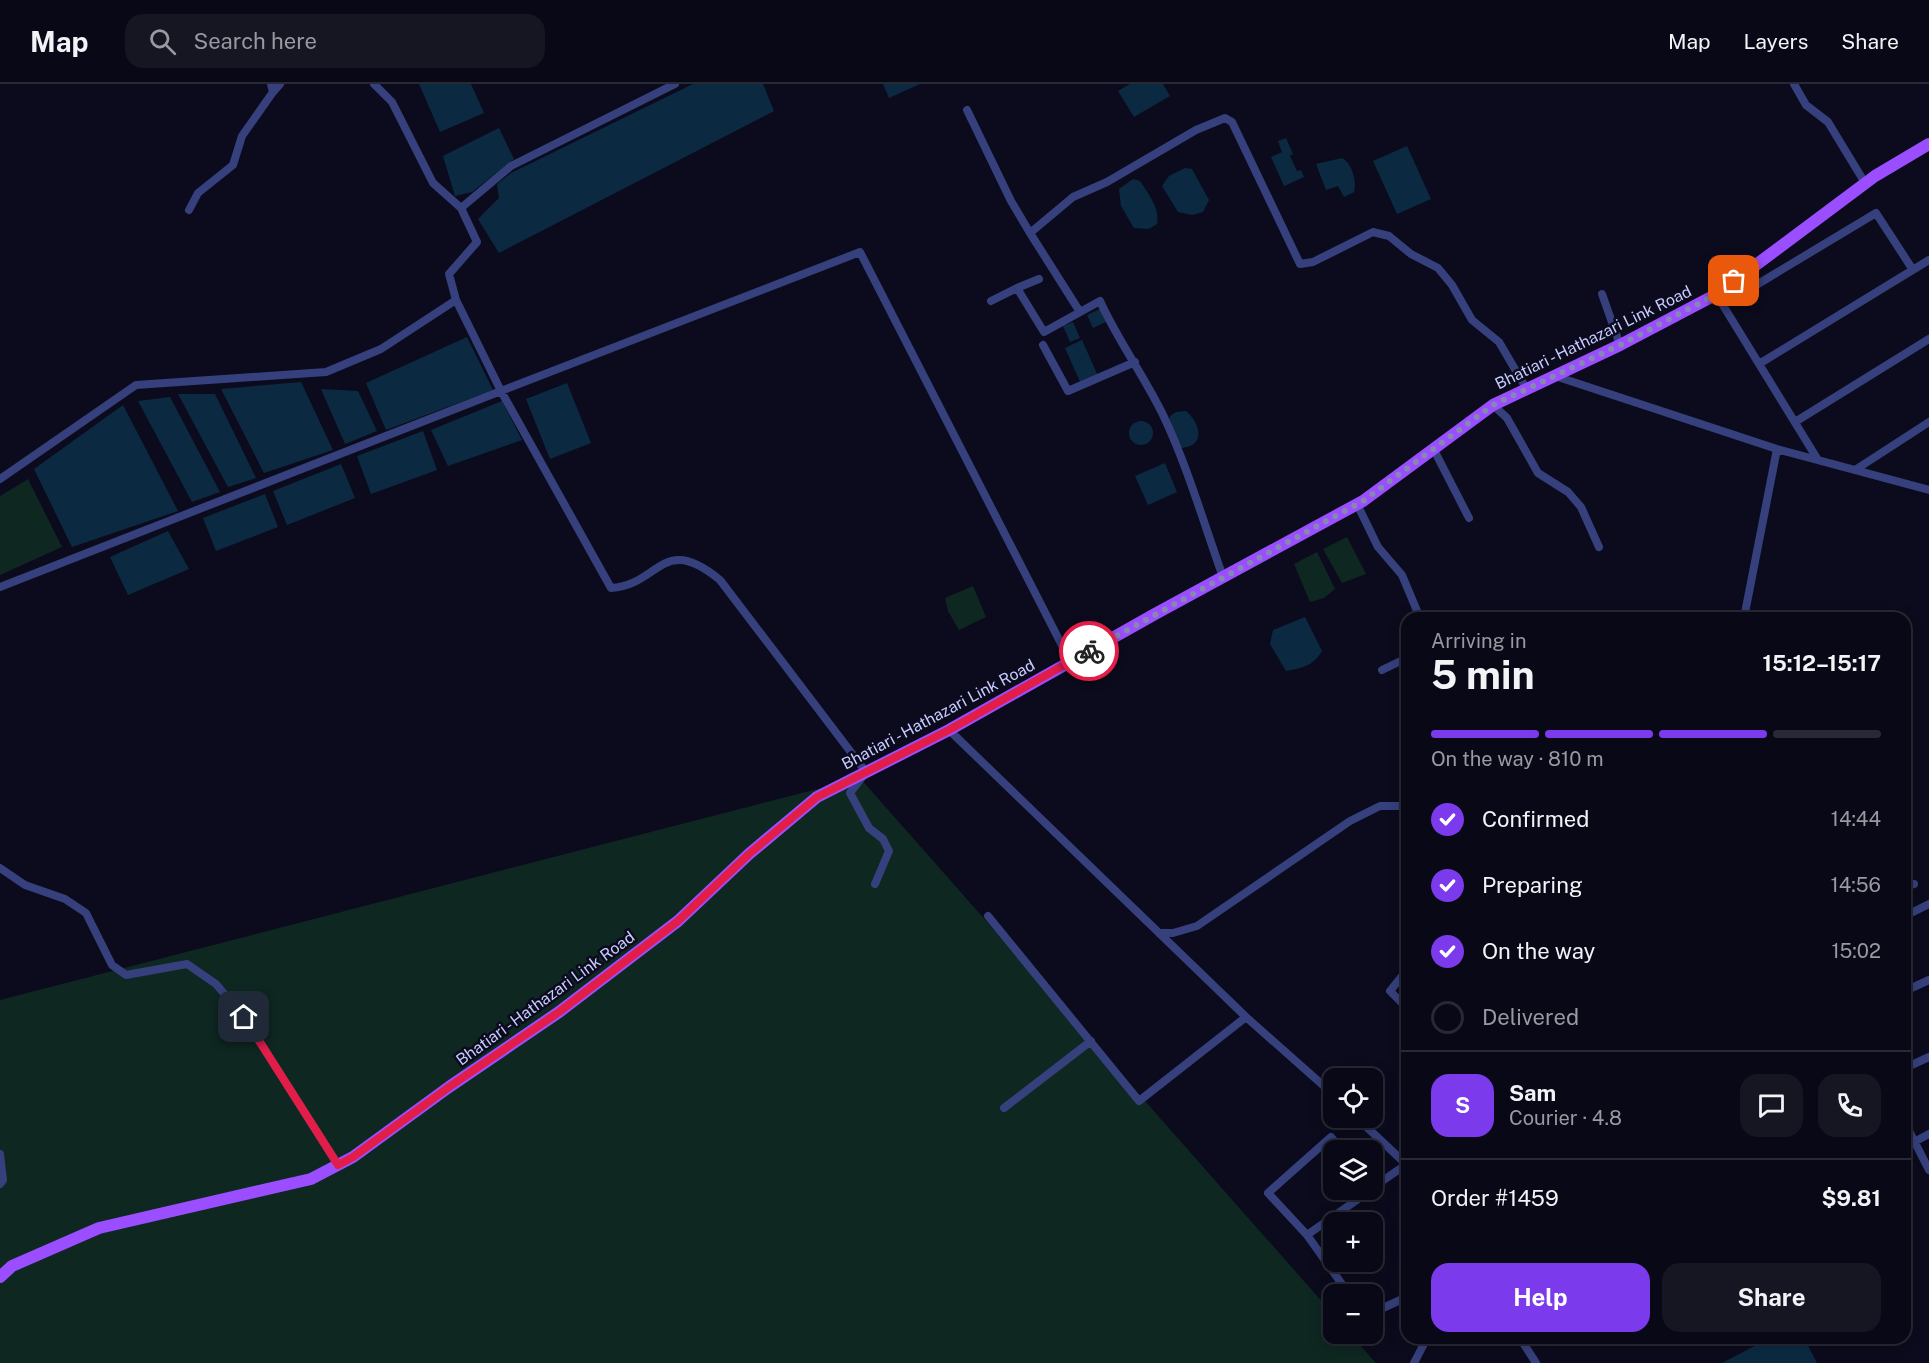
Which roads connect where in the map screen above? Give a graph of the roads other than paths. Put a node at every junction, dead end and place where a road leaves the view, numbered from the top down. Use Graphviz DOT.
graph roads {
  1 [pos="280,84"];
  2 [pos="374,84"];
  3 [pos="675,84"];
  4 [pos="1794,84"];
  5 [pos="272,88"];
  6 [pos="967,110"];
  7 [pos="1929,144"];
  8 [pos="1865,183"];
  9 [pos="461,208"];
  10 [pos="189,210"];
  11 [pos="1030,233"];
  12 [pos="1929,260"];
  13 [pos="1912,270"];
  14 [pos="1039,279"];
  15 [pos="1017,288"];
  16 [pos="1602,294"];
  17 [pos="1720,299"];
  18 [pos="456,300"];
  19 [pos="991,301"];
  20 [pos="1080,312"];
  21 [pos="1929,339"];
  22 [pos="1043,345"];
  23 [pos="1620,345"];
  24 [pos="1135,362"];
  25 [pos="1759,364"];
  26 [pos="1555,376"];
  27 [pos="1526,388"];
  28 [pos="501,391"];
  29 [pos="1493,405"];
  30 [pos="1795,422"];
  31 [pos="1929,422"];
  32 [pos="1777,449"];
  33 [pos="1434,450"];
  34 [pos="1818,460"];
  35 [pos="1855,470"];
  36 [pos="0,479"];
  37 [pos="1929,490"];
  38 [pos="1357,504"];
  39 [pos="1469,518"];
  40 [pos="1599,547"];
  41 [pos="1223,577"];
  42 [pos="0,587"];
  43 [pos="1417,612"];
  44 [pos="1745,612"];
  45 [pos="1070,661"];
  46 [pos="1401,661"];
  47 [pos="1382,670"];
  48 [pos="949,730"];
  49 [pos="866,772"];
  50 [pos="1401,806"];
  51 [pos="0,868"];
  52 [pos="875,884"];
  53 [pos="1929,904"];
  54 [pos="1911,913"];
  55 [pos="988,916"];
  56 [pos="1159,933"];
  57 [pos="1401,977"];
  58 [pos="1929,980"];
  59 [pos="1911,988"];
  60 [pos="1401,1002"];
  61 [pos="1246,1017"];
  62 [pos="1091,1041"];
  63 [pos="1929,1057"];
  64 [pos="1911,1065"];
  65 [pos="1323,1085"];
  66 [pos="1004,1108"];
  67 [pos="1368,1128"];
  68 [pos="1929,1134"];
  69 [pos="1911,1136"];
  70 [pos="1914,1142"];
  71 [pos="1323,1144"];
  72 [pos="0,1154"];
  73 [pos="1401,1159"];
  74 [pos="338,1165"];
  75 [pos="1401,1169"];
  76 [pos="1929,1170"];
  77 [pos="1383,1181"];
  78 [pos="0,1184"];
  79 [pos="1357,1200"];
  80 [pos="1307,1236"];
  81 [pos="0,1277"];
  82 [pos="1342,1284"];
  83 [pos="1401,1301"];
  84 [pos="1383,1308"];
  85 [pos="1424,1344"];
  86 [pos="1524,1344"];
  87 [pos="1414,1363"];
  88 [pos="1536,1363"];
  1 -- 5 [label="street"];
  2 -- 9 [label="street"];
  3 -- 9 [label="street"];
  4 -- 8 [label="street"];
  5 -- 10 [label="street"];
  6 -- 11 [label="street"];
  7 -- 8 [label="main road, Bhatiari - Hathazari Link Road"];
  8 -- 17 [label="main road, Bhatiari - Hathazari Link Road"];
  9 -- 18 [label="street"];
  11 -- 20 [label="street"];
  11 -- 27 [label="street"];
  12 -- 13 [label="street"];
  13 -- 17 [label="street"];
  13 -- 25 [label="street"];
  14 -- 15 [label="street"];
  15 -- 19 [label="street"];
  15 -- 20 [label="street"];
  16 -- 23 [label="street"];
  17 -- 23 [label="main road, Bhatiari - Hathazari Link Road"];
  17 -- 25 [label="street"];
  18 -- 28 [label="street"];
  18 -- 36 [label="street"];
  20 -- 24 [label="street"];
  21 -- 30 [label="street"];
  22 -- 24 [label="street"];
  23 -- 26 [label="main road, Bhatiari - Hathazari Link Road"];
  24 -- 41 [label="street"];
  25 -- 30 [label="street"];
  26 -- 27 [label="main road, Bhatiari - Hathazari Link Road"];
  26 -- 32 [label="street"];
  27 -- 29 [label="main road, Bhatiari - Hathazari Link Road"];
  28 -- 42 [label="street"];
  28 -- 45 [label="street"];
  28 -- 49 [label="street"];
  29 -- 33 [label="main road, Bhatiari - Hathazari Link Road"];
  29 -- 40 [label="street"];
  30 -- 34 [label="street"];
  31 -- 35 [label="street"];
  32 -- 34 [label="street"];
  32 -- 44 [label="street"];
  33 -- 38 [label="main road, Bhatiari - Hathazari Link Road"];
  33 -- 39 [label="street"];
  34 -- 35 [label="street"];
  35 -- 37 [label="street"];
  38 -- 41 [label="main road, Bhatiari - Hathazari Link Road"];
  38 -- 43 [label="street"];
  41 -- 45 [label="main road, Bhatiari - Hathazari Link Road"];
  45 -- 48 [label="main road, Bhatiari - Hathazari Link Road"];
  46 -- 47 [label="street"];
  48 -- 49 [label="main road, Bhatiari - Hathazari Link Road"];
  48 -- 56 [label="street"];
  49 -- 52 [label="street"];
  49 -- 74 [label="main road, Bhatiari - Hathazari Link Road"];
  50 -- 56 [label="street"];
  51 -- 74 [label="street"];
  53 -- 54 [label="street"];
  55 -- 62 [label="street"];
  56 -- 61 [label="street"];
  57 -- 60 [label="street"];
  58 -- 59 [label="street"];
  61 -- 62 [label="street"];
  61 -- 65 [label="street"];
  62 -- 66 [label="street"];
  63 -- 64 [label="street"];
  67 -- 73 [label="street"];
  68 -- 70 [label="street"];
  69 -- 70 [label="street"];
  70 -- 76 [label="street"];
  71 -- 80 [label="street"];
  72 -- 78 [label="street"];
  74 -- 81 [label="main road, Bhatiari - Hathazari Link Road"];
  75 -- 77 [label="street"];
  79 -- 80 [label="street"];
  80 -- 82 [label="street"];
  83 -- 84 [label="street"];
  85 -- 87 [label="street"];
  86 -- 88 [label="street"];
}
